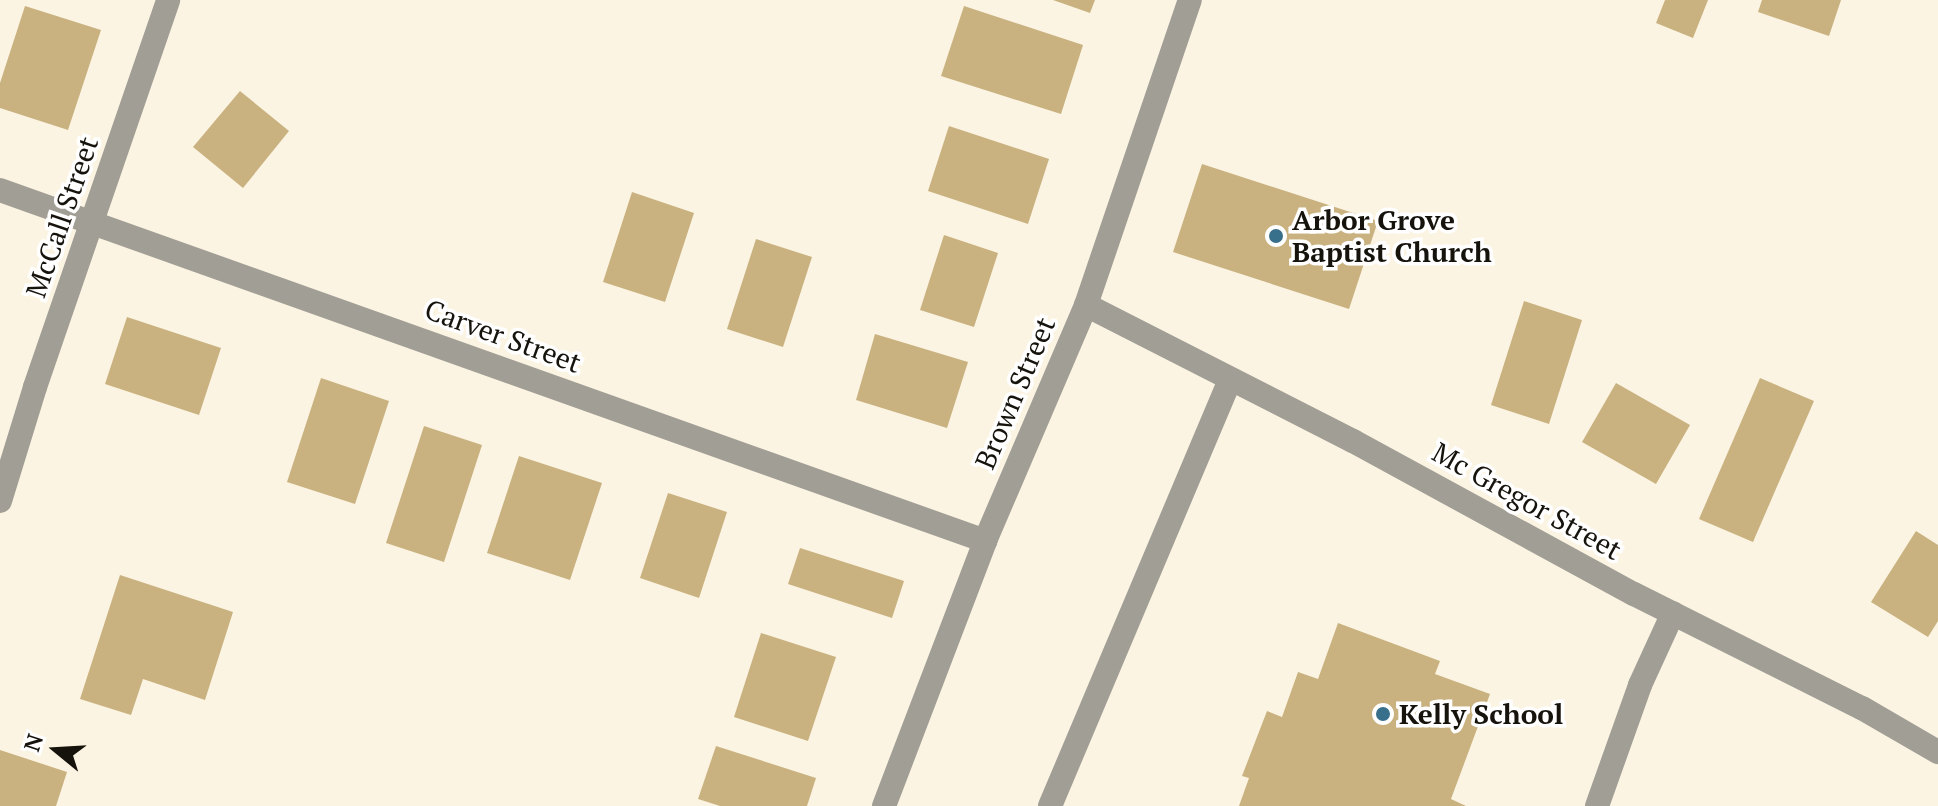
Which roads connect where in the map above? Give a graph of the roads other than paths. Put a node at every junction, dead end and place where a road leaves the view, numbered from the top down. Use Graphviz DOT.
graph roads {
  1 [pos="168,0"];
  2 [pos="1190,0"];
  3 [pos="0,190"];
  4 [pos="93,220"];
  5 [pos="1086,305"];
  6 [pos="1230,379"];
  7 [pos="0,501"];
  8 [pos="985,541"];
  9 [pos="1673,613"];
  10 [pos="1938,752"];
  11 [pos="884,806"];
  12 [pos="1050,806"];
  13 [pos="1597,806"];
  1 -- 4 [label="street, McCall Street"];
  2 -- 5 [label="street, Brown Street"];
  3 -- 4 [label="street, Carver Street"];
  4 -- 7 [label="street, McCall Street"];
  4 -- 8 [label="street, Carver Street"];
  5 -- 6 [label="street, Mc Gregor Street"];
  5 -- 8 [label="street, Brown Street"];
  6 -- 9 [label="street, Mc Gregor Street"];
  6 -- 12 [label="street"];
  8 -- 11 [label="street, Brown Street"];
  9 -- 10 [label="street, Mc Gregor Street"];
  9 -- 13 [label="street"];
}
